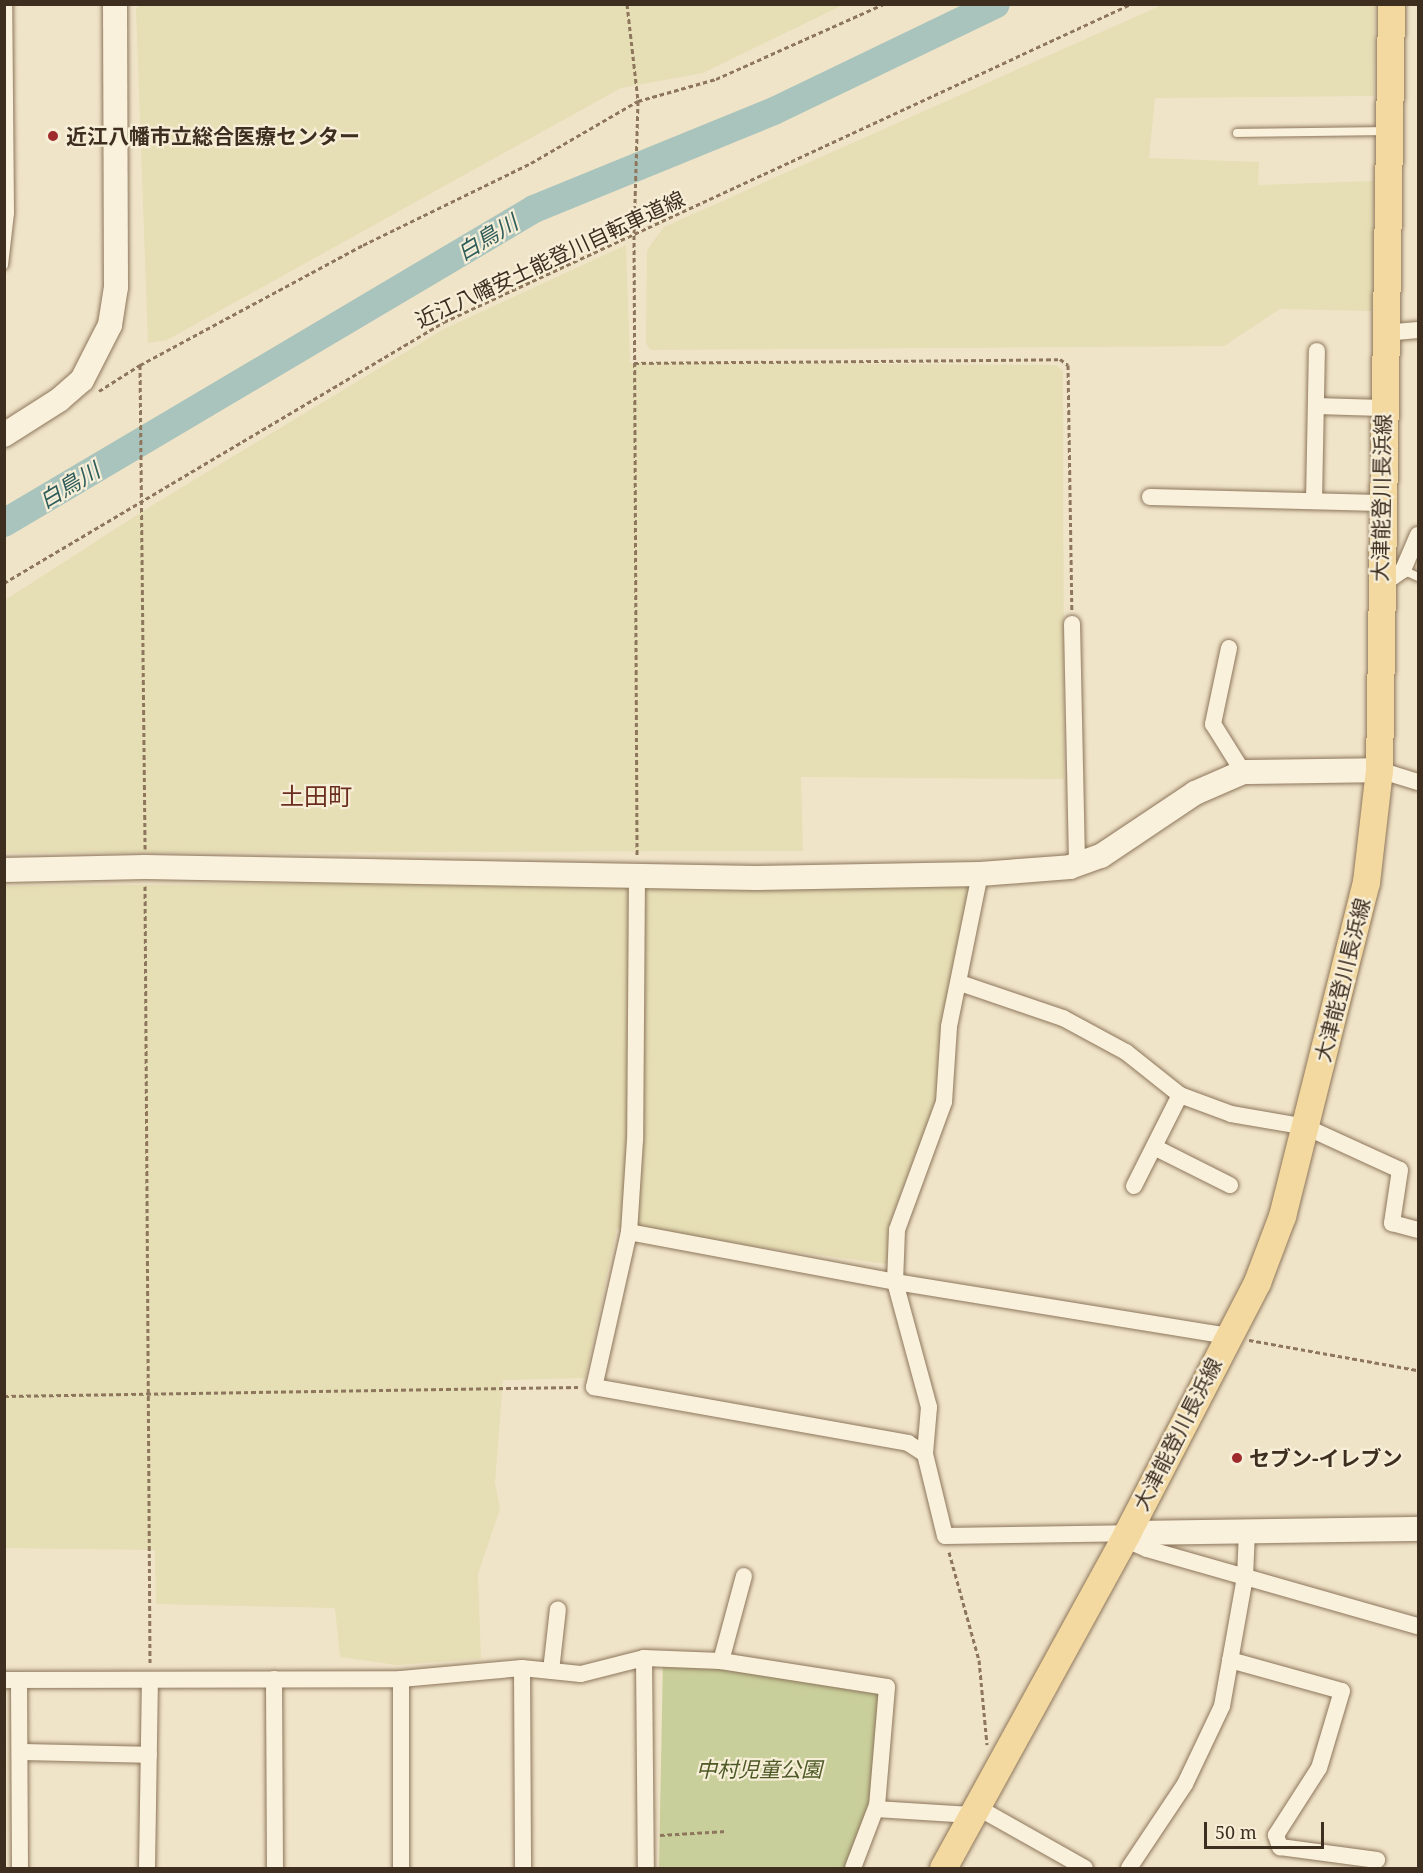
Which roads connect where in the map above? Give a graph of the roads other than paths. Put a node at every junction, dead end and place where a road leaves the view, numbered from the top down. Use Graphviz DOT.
graph roads {
  1 [pos="8,4"];
  2 [pos="115,4"];
  3 [pos="1391,4"];
  4 [pos="1388,131"];
  5 [pos="1237,133"];
  6 [pos="4,265"];
  7 [pos="1419,330"];
  8 [pos="1384,333"];
  9 [pos="1317,351"];
  10 [pos="1316,406"];
  11 [pos="1383,408"];
  12 [pos="4,435"];
  13 [pos="1150,497"];
  14 [pos="1314,501"];
  15 [pos="1381,503"];
  16 [pos="1419,535"];
  17 [pos="1411,574"];
  18 [pos="1380,586"];
  19 [pos="1072,624"];
  20 [pos="1229,648"];
  21 [pos="1379,770"];
  22 [pos="1243,772"];
  23 [pos="1419,782"];
  24 [pos="1077,864"];
  25 [pos="4,870"];
  26 [pos="637,874"];
  27 [pos="980,874"];
  28 [pos="960,983"];
  29 [pos="1180,1095"];
  30 [pos="1306,1127"];
  31 [pos="1154,1147"];
  32 [pos="1230,1185"];
  33 [pos="1134,1186"];
  34 [pos="1419,1230"];
  35 [pos="628,1232"];
  36 [pos="895,1282"];
  37 [pos="1227,1336"];
  38 [pos="925,1454"];
  39 [pos="1419,1529"];
  40 [pos="1247,1532"];
  41 [pos="1127,1533"];
  42 [pos="744,1576"];
  43 [pos="1245,1577"];
  44 [pos="558,1609"];
  45 [pos="1419,1626"];
  46 [pos="644,1658"];
  47 [pos="1230,1660"];
  48 [pos="721,1661"];
  49 [pos="522,1668"];
  50 [pos="551,1671"];
  51 [pos="274,1678"];
  52 [pos="401,1678"];
  53 [pos="12,1680"];
  54 [pos="150,1680"];
  55 [pos="20,1752"];
  56 [pos="149,1755"];
  57 [pos="876,1809"];
  58 [pos="973,1811"];
  59 [pos="1377,1860"];
  60 [pos="20,1869"];
  61 [pos="147,1869"];
  62 [pos="275,1869"];
  63 [pos="401,1869"];
  64 [pos="523,1869"];
  65 [pos="646,1869"];
  66 [pos="852,1869"];
  67 [pos="943,1869"];
  68 [pos="1085,1869"];
  69 [pos="1129,1869"];
  1 -- 6 [label="lane"];
  2 -- 12 [label="street"];
  3 -- 4 [label="main road, 大津能登川長浜線"];
  4 -- 5 [label="lane"];
  4 -- 8 [label="main road, 大津能登川長浜線"];
  7 -- 8 [label="street"];
  8 -- 11 [label="main road, 大津能登川長浜線"];
  9 -- 10 [label="street"];
  10 -- 11 [label="street"];
  10 -- 14 [label="street"];
  11 -- 15 [label="main road, 大津能登川長浜線"];
  13 -- 14 [label="street"];
  14 -- 15 [label="street"];
  15 -- 18 [label="main road, 大津能登川長浜線"];
  16 -- 17 [label="street"];
  17 -- 18 [label="street"];
  18 -- 21 [label="main road, 大津能登川長浜線"];
  19 -- 24 [label="street"];
  20 -- 22 [label="street"];
  21 -- 22 [label="street"];
  21 -- 23 [label="street"];
  21 -- 30 [label="main road, 大津能登川長浜線"];
  22 -- 24 [label="street"];
  24 -- 27 [label="street"];
  25 -- 26 [label="street"];
  26 -- 27 [label="street"];
  26 -- 35 [label="street"];
  27 -- 28 [label="street"];
  28 -- 29 [label="street"];
  28 -- 36 [label="street"];
  29 -- 30 [label="street"];
  29 -- 31 [label="street"];
  30 -- 34 [label="street"];
  30 -- 37 [label="main road, 大津能登川長浜線"];
  31 -- 32 [label="street"];
  31 -- 33 [label="street"];
  35 -- 36 [label="street"];
  35 -- 38 [label="street"];
  36 -- 37 [label="street"];
  36 -- 38 [label="street"];
  37 -- 41 [label="main road, 大津能登川長浜線"];
  38 -- 41 [label="street"];
  39 -- 40 [label="street"];
  40 -- 41 [label="street"];
  40 -- 43 [label="street"];
  41 -- 43 [label="street"];
  41 -- 58 [label="main road, 大津能登川長浜線"];
  42 -- 48 [label="street"];
  43 -- 45 [label="street"];
  43 -- 47 [label="street"];
  44 -- 50 [label="street"];
  46 -- 48 [label="street"];
  46 -- 50 [label="street"];
  46 -- 65 [label="street"];
  47 -- 59 [label="street"];
  47 -- 69 [label="street"];
  48 -- 57 [label="street"];
  49 -- 50 [label="street"];
  49 -- 52 [label="street"];
  49 -- 64 [label="street"];
  51 -- 52 [label="street"];
  51 -- 54 [label="street"];
  51 -- 62 [label="street"];
  52 -- 63 [label="street"];
  53 -- 54 [label="street"];
  53 -- 55 [label="street"];
  54 -- 56 [label="street"];
  55 -- 56 [label="street"];
  55 -- 60 [label="street"];
  56 -- 61 [label="street"];
  57 -- 58 [label="street"];
  57 -- 66 [label="street"];
  58 -- 67 [label="main road, 大津能登川長浜線"];
  58 -- 68 [label="street"];
}
